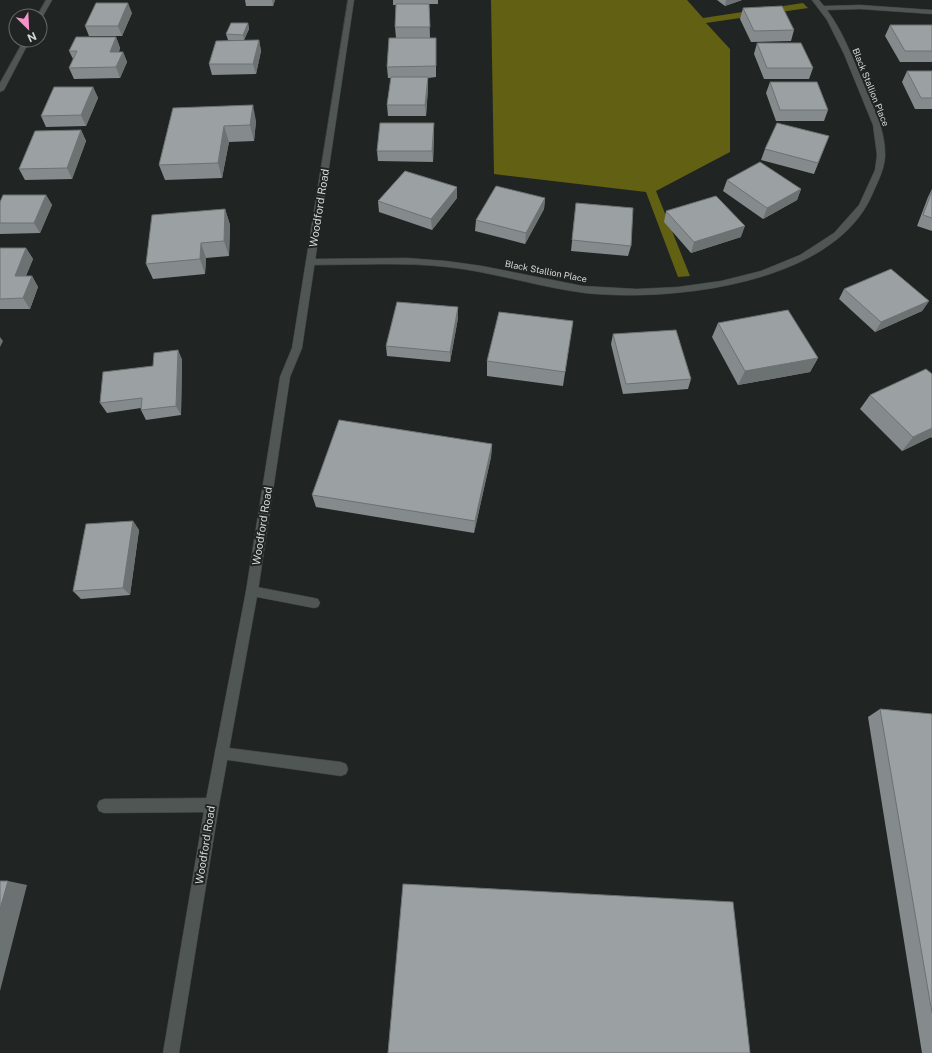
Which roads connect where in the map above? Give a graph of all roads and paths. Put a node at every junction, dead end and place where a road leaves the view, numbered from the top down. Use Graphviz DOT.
graph roads {
  1 [pos="351,0"];
  2 [pos="815,0"];
  3 [pos="822,8"];
  4 [pos="932,12"];
  5 [pos="23,48"];
  6 [pos="0,90"];
  7 [pos="311,262"];
  8 [pos="252,591"];
  9 [pos="314,603"];
  10 [pos="221,753"];
  11 [pos="341,769"];
  12 [pos="212,805"];
  13 [pos="104,806"];
  14 [pos="171,1053"];
  1 -- 7 [label="street, Woodford Road"];
  2 -- 3 [label="street, Black Stallion Place"];
  3 -- 4 [label="street"];
  3 -- 7 [label="street, Black Stallion Place"];
  5 -- 6 [label="street"];
  7 -- 8 [label="street, Woodford Road"];
  8 -- 9 [label="street"];
  8 -- 10 [label="street, Woodford Road"];
  10 -- 11 [label="street"];
  10 -- 12 [label="street, Woodford Road"];
  12 -- 13 [label="street"];
  12 -- 14 [label="street, Woodford Road"];
}
